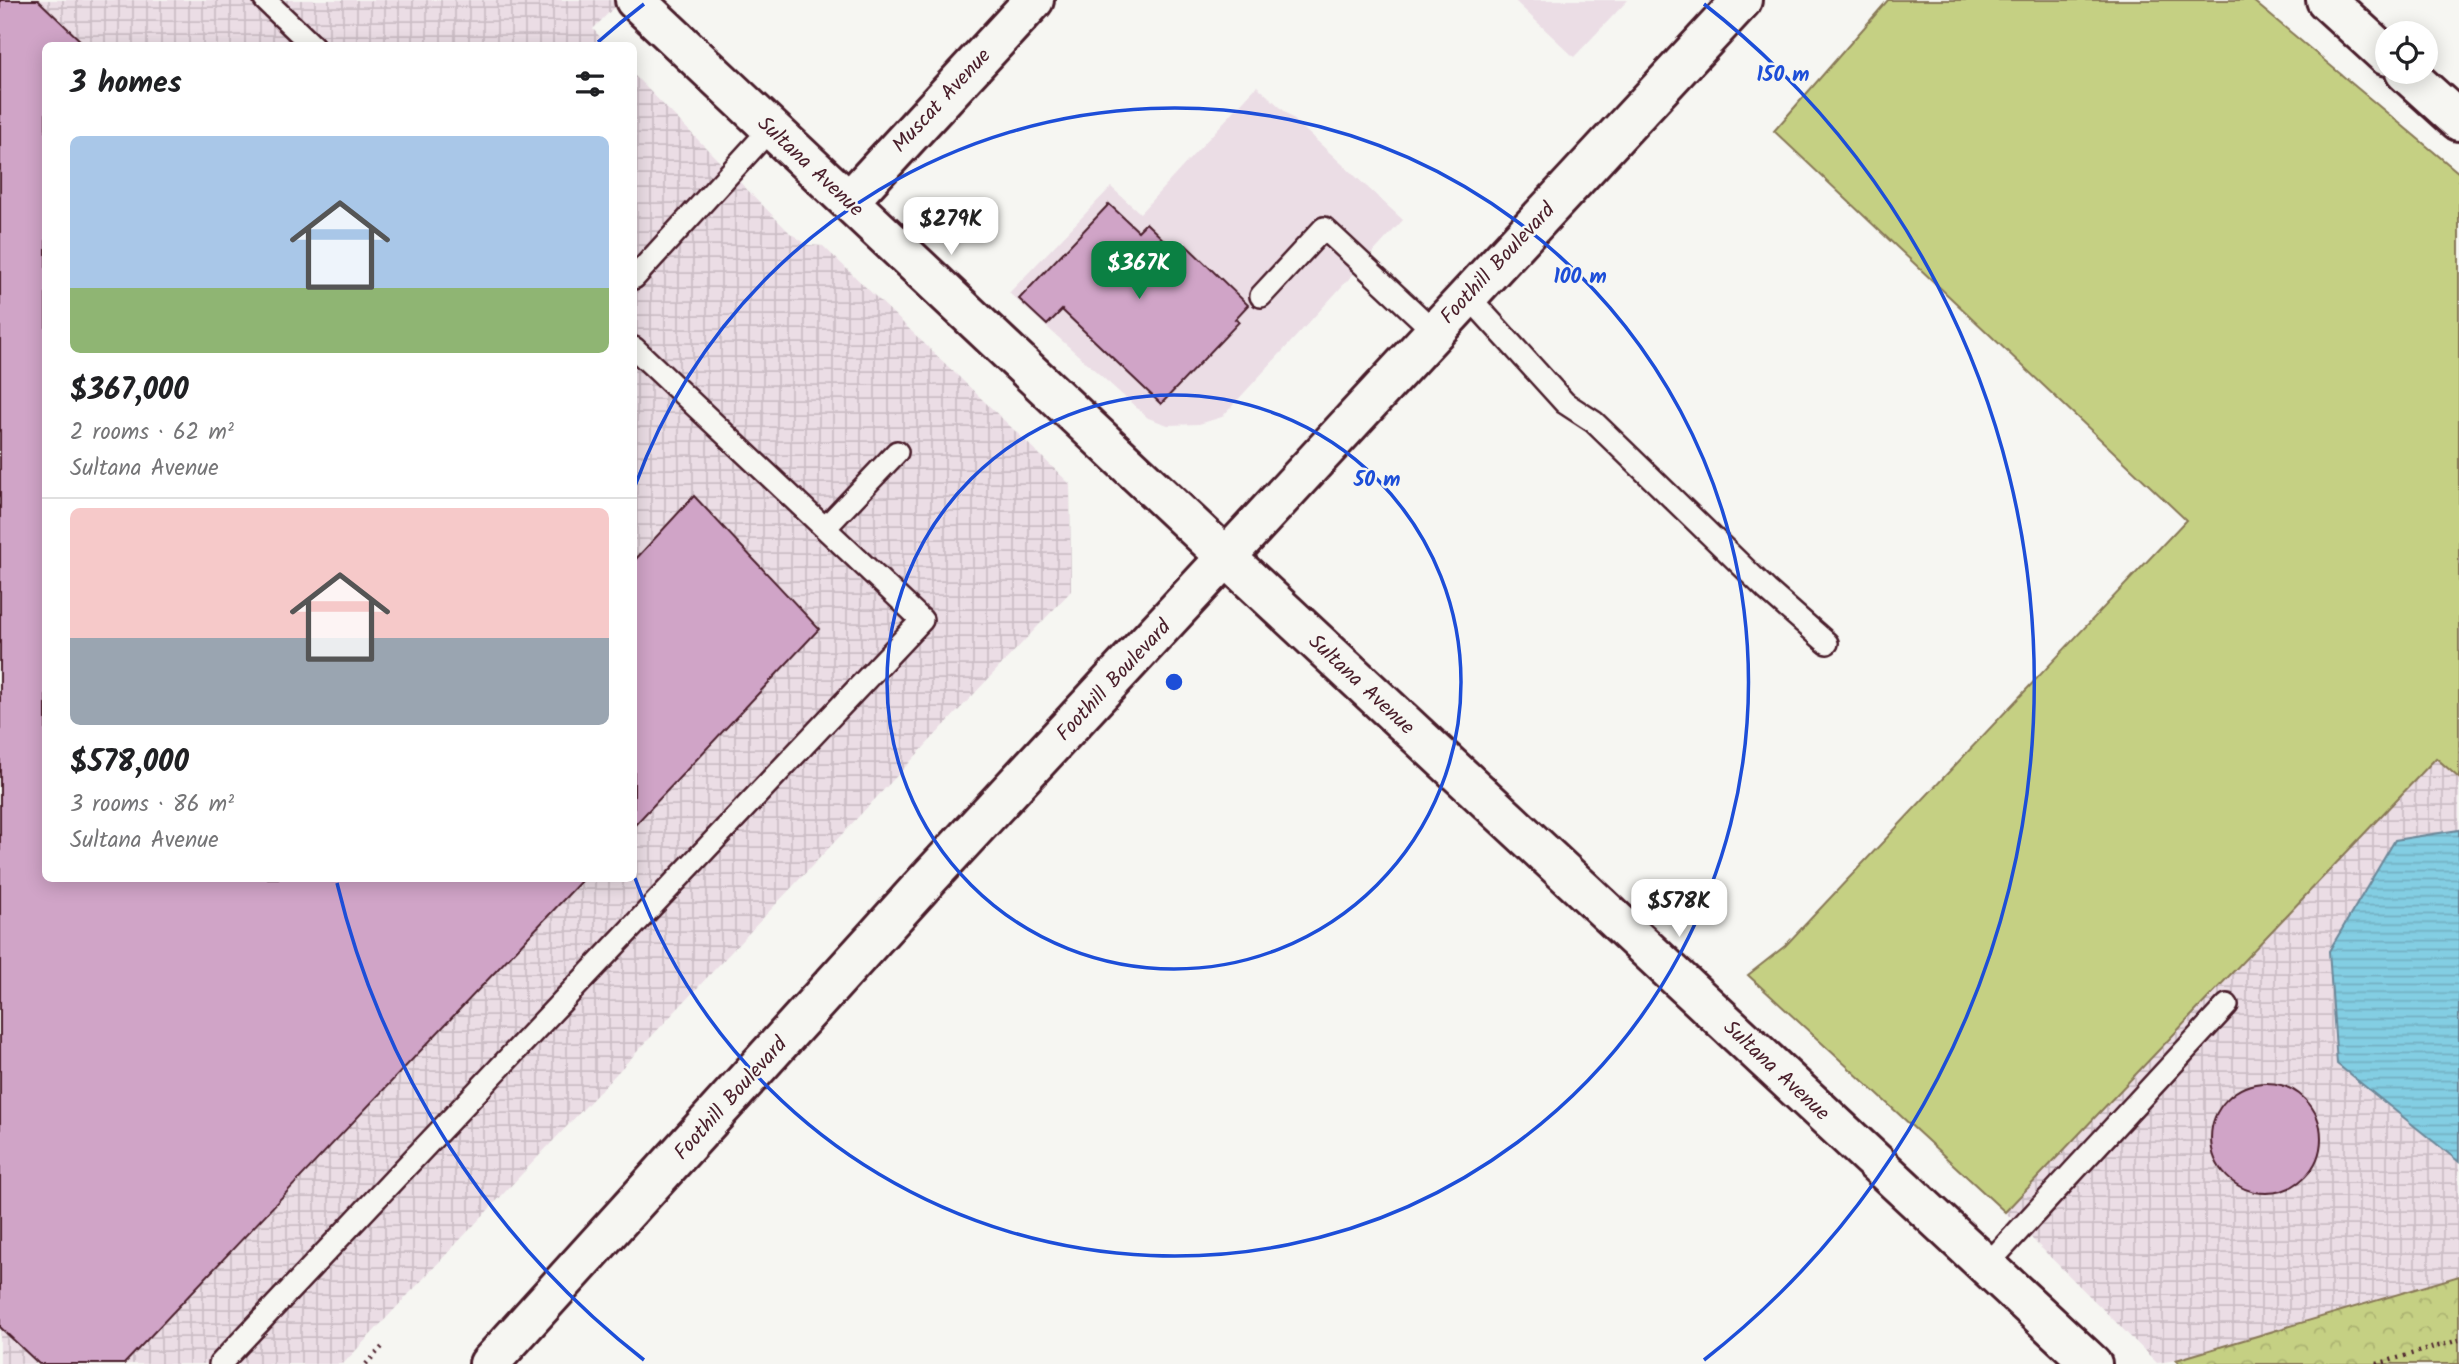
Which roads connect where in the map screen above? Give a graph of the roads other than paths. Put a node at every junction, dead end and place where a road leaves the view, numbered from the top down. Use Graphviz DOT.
graph roads {
  1 [pos="265,0"];
  2 [pos="635,0"];
  3 [pos="1034,0"];
  4 [pos="1742,0"];
  5 [pos="2326,0"];
  6 [pos="309,42"];
  7 [pos="2375,45"];
  8 [pos="2417,84"];
  9 [pos="2459,121"];
  10 [pos="771,128"];
  11 [pos="849,201"];
  12 [pos="637,275"];
  13 [pos="1468,295"];
  14 [pos="1261,296"];
  15 [pos="1434,331"];
  16 [pos="637,351"];
  17 [pos="897,452"];
  18 [pos="826,527"];
  19 [pos="1226,557"];
  20 [pos="1827,643"];
  21 [pos="2227,1005"];
  22 [pos="1986,1266"];
  23 [pos="220,1364"];
  24 [pos="489,1364"];
  25 [pos="2092,1364"];
  1 -- 6 [label="lane"];
  2 -- 10 [label="street, Sultana Avenue"];
  3 -- 11 [label="street, Muscat Avenue"];
  4 -- 13 [label="street, Foothill Boulevard"];
  5 -- 7 [label="street"];
  8 -- 9 [label="street"];
  10 -- 11 [label="street, Sultana Avenue"];
  10 -- 12 [label="lane"];
  11 -- 19 [label="street, Sultana Avenue"];
  13 -- 15 [label="street, Foothill Boulevard"];
  13 -- 20 [label="lane"];
  14 -- 15 [label="lane"];
  15 -- 19 [label="street, Foothill Boulevard"];
  16 -- 18 [label="lane"];
  17 -- 18 [label="lane"];
  18 -- 23 [label="lane"];
  19 -- 22 [label="street, Sultana Avenue"];
  19 -- 24 [label="street, Foothill Boulevard"];
  21 -- 22 [label="lane"];
  22 -- 25 [label="street, Sultana Avenue"];
}
